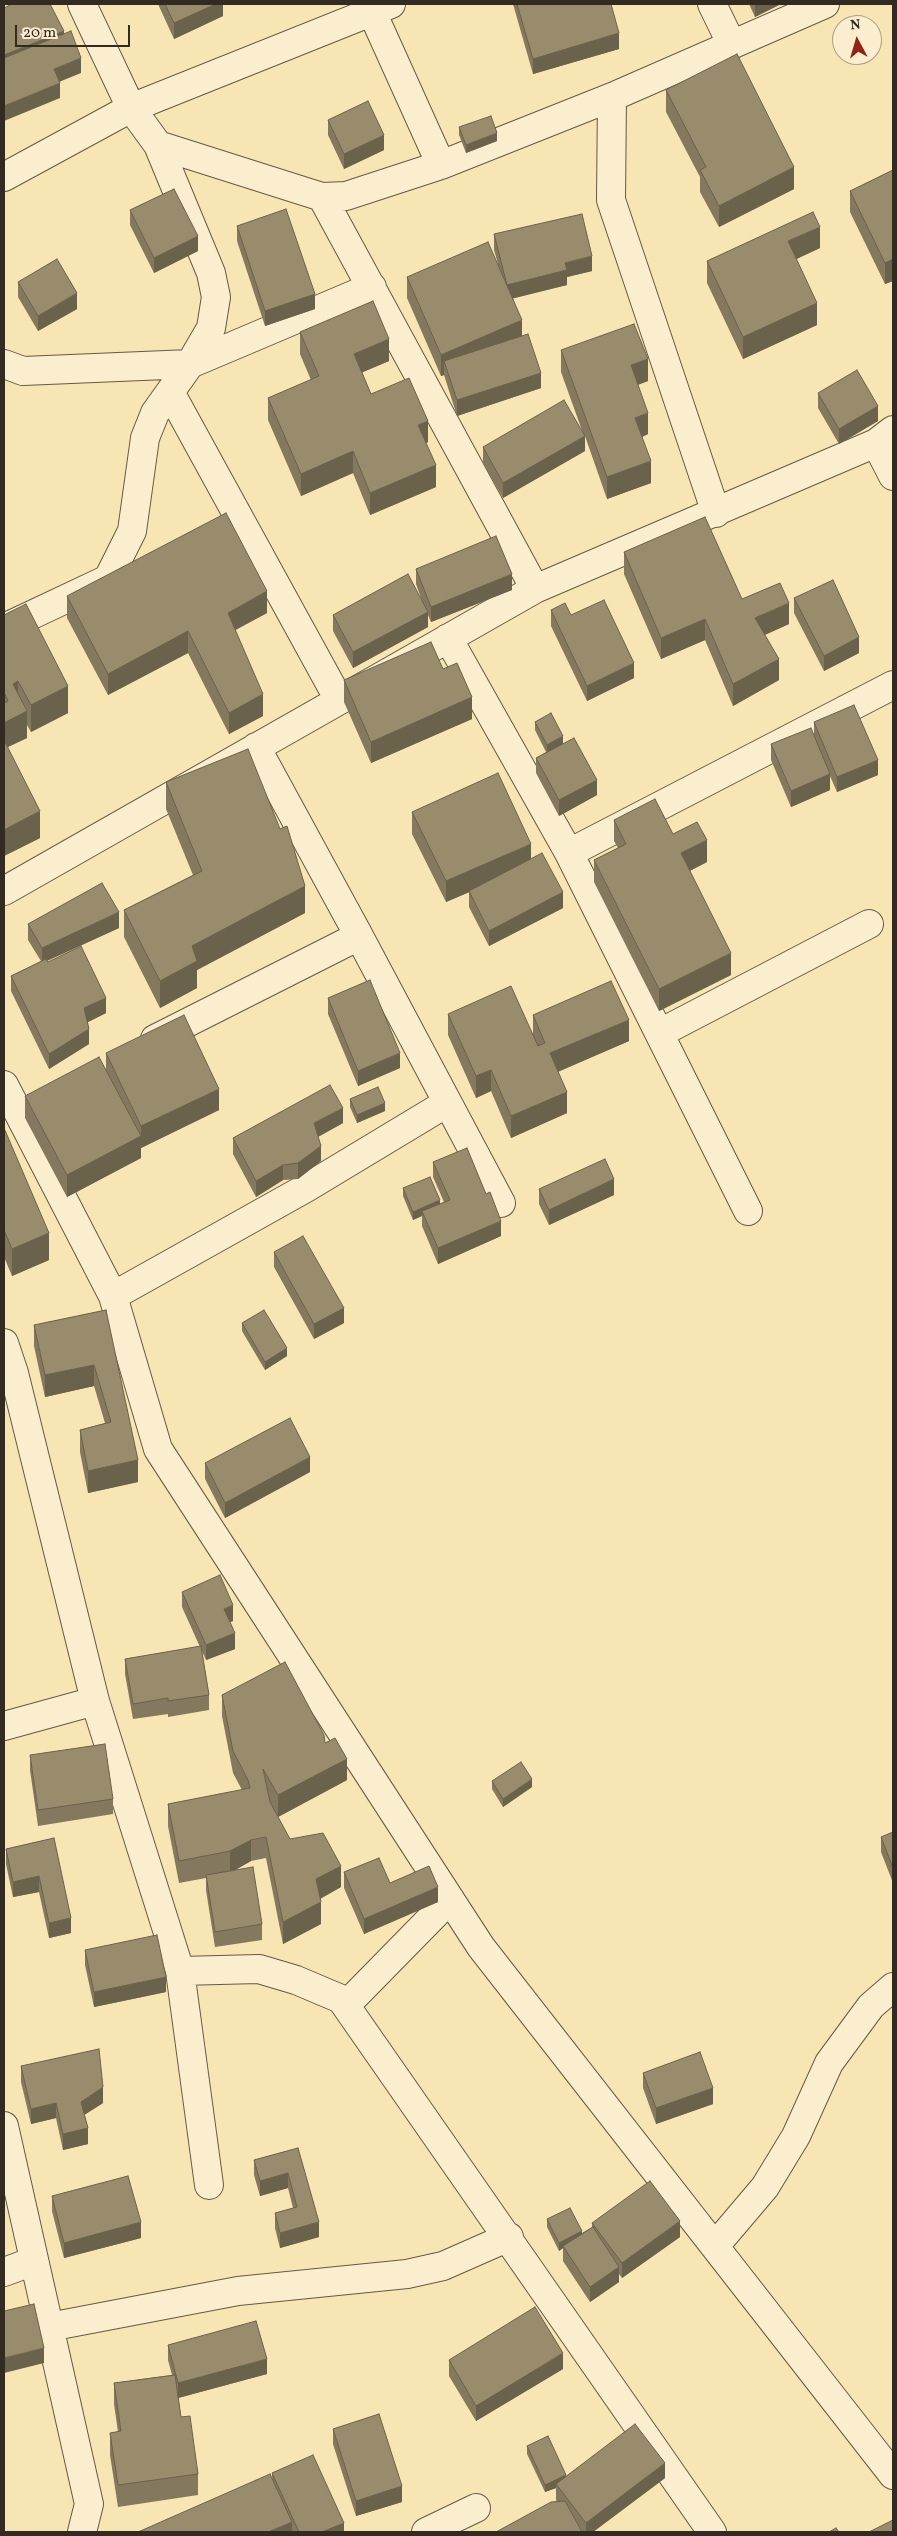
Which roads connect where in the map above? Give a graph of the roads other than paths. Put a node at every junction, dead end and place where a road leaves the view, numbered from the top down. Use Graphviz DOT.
graph roads {
  1 [pos="82,4"];
  2 [pos="712,4"];
  3 [pos="825,4"];
  4 [pos="386,6"];
  5 [pos="732,45"];
  6 [pos="612,97"];
  7 [pos="131,108"];
  8 [pos="158,145"];
  9 [pos="440,165"];
  10 [pos="4,177"];
  11 [pos="322,197"];
  12 [pos="372,287"];
  13 [pos="4,364"];
  14 [pos="190,364"];
  15 [pos="170,392"];
  16 [pos="885,437"];
  17 [pos="893,476"];
  18 [pos="716,513"];
  19 [pos="535,588"];
  20 [pos="4,628"];
  21 [pos="448,638"];
  22 [pos="893,685"];
  23 [pos="339,700"];
  24 [pos="256,747"];
  25 [pos="569,853"];
  26 [pos="4,891"];
  27 [pos="869,924"];
  28 [pos="359,936"];
  29 [pos="660,1033"];
  30 [pos="134,1050"];
  31 [pos="4,1085"];
  32 [pos="447,1103"];
  33 [pos="501,1203"];
  34 [pos="748,1210"];
  35 [pos="114,1296"];
  36 [pos="4,1343"];
  37 [pos="95,1702"];
  38 [pos="4,1726"];
  39 [pos="450,1899"];
  40 [pos="180,1971"];
  41 [pos="893,1987"];
  42 [pos="341,1999"];
  43 [pos="4,2126"];
  44 [pos="209,2185"];
  45 [pos="509,2237"];
  46 [pos="714,2246"];
  47 [pos="34,2261"];
  48 [pos="4,2272"];
  49 [pos="49,2327"];
  50 [pos="893,2475"];
  51 [pos="476,2508"];
  52 [pos="82,2532"];
  53 [pos="426,2532"];
  54 [pos="712,2532"];
  1 -- 7 [label="street"];
  2 -- 5 [label="street"];
  3 -- 5 [label="street"];
  4 -- 7 [label="street"];
  4 -- 9 [label="street"];
  5 -- 6 [label="street"];
  6 -- 9 [label="street"];
  6 -- 18 [label="street"];
  7 -- 8 [label="street"];
  7 -- 10 [label="street"];
  8 -- 11 [label="street"];
  8 -- 14 [label="street"];
  9 -- 11 [label="street"];
  11 -- 12 [label="street"];
  12 -- 14 [label="street"];
  12 -- 19 [label="street"];
  13 -- 14 [label="street"];
  14 -- 15 [label="street"];
  15 -- 20 [label="street"];
  15 -- 23 [label="street"];
  16 -- 17 [label="street"];
  16 -- 18 [label="street"];
  18 -- 19 [label="street"];
  19 -- 21 [label="street"];
  21 -- 23 [label="street"];
  21 -- 25 [label="street"];
  22 -- 25 [label="street"];
  23 -- 24 [label="street"];
  24 -- 26 [label="street"];
  24 -- 28 [label="street"];
  25 -- 29 [label="street"];
  27 -- 29 [label="street"];
  28 -- 30 [label="street"];
  28 -- 32 [label="street"];
  29 -- 34 [label="street"];
  31 -- 35 [label="street"];
  32 -- 33 [label="street"];
  32 -- 35 [label="street"];
  35 -- 39 [label="street"];
  36 -- 37 [label="street"];
  37 -- 38 [label="street"];
  37 -- 40 [label="street"];
  39 -- 42 [label="street"];
  39 -- 46 [label="street"];
  40 -- 42 [label="street"];
  40 -- 44 [label="street"];
  41 -- 46 [label="street"];
  42 -- 45 [label="street"];
  43 -- 47 [label="street"];
  45 -- 49 [label="street"];
  45 -- 54 [label="street"];
  46 -- 50 [label="street"];
  47 -- 48 [label="street"];
  47 -- 49 [label="street"];
  49 -- 52 [label="street"];
  51 -- 53 [label="street"];
}
